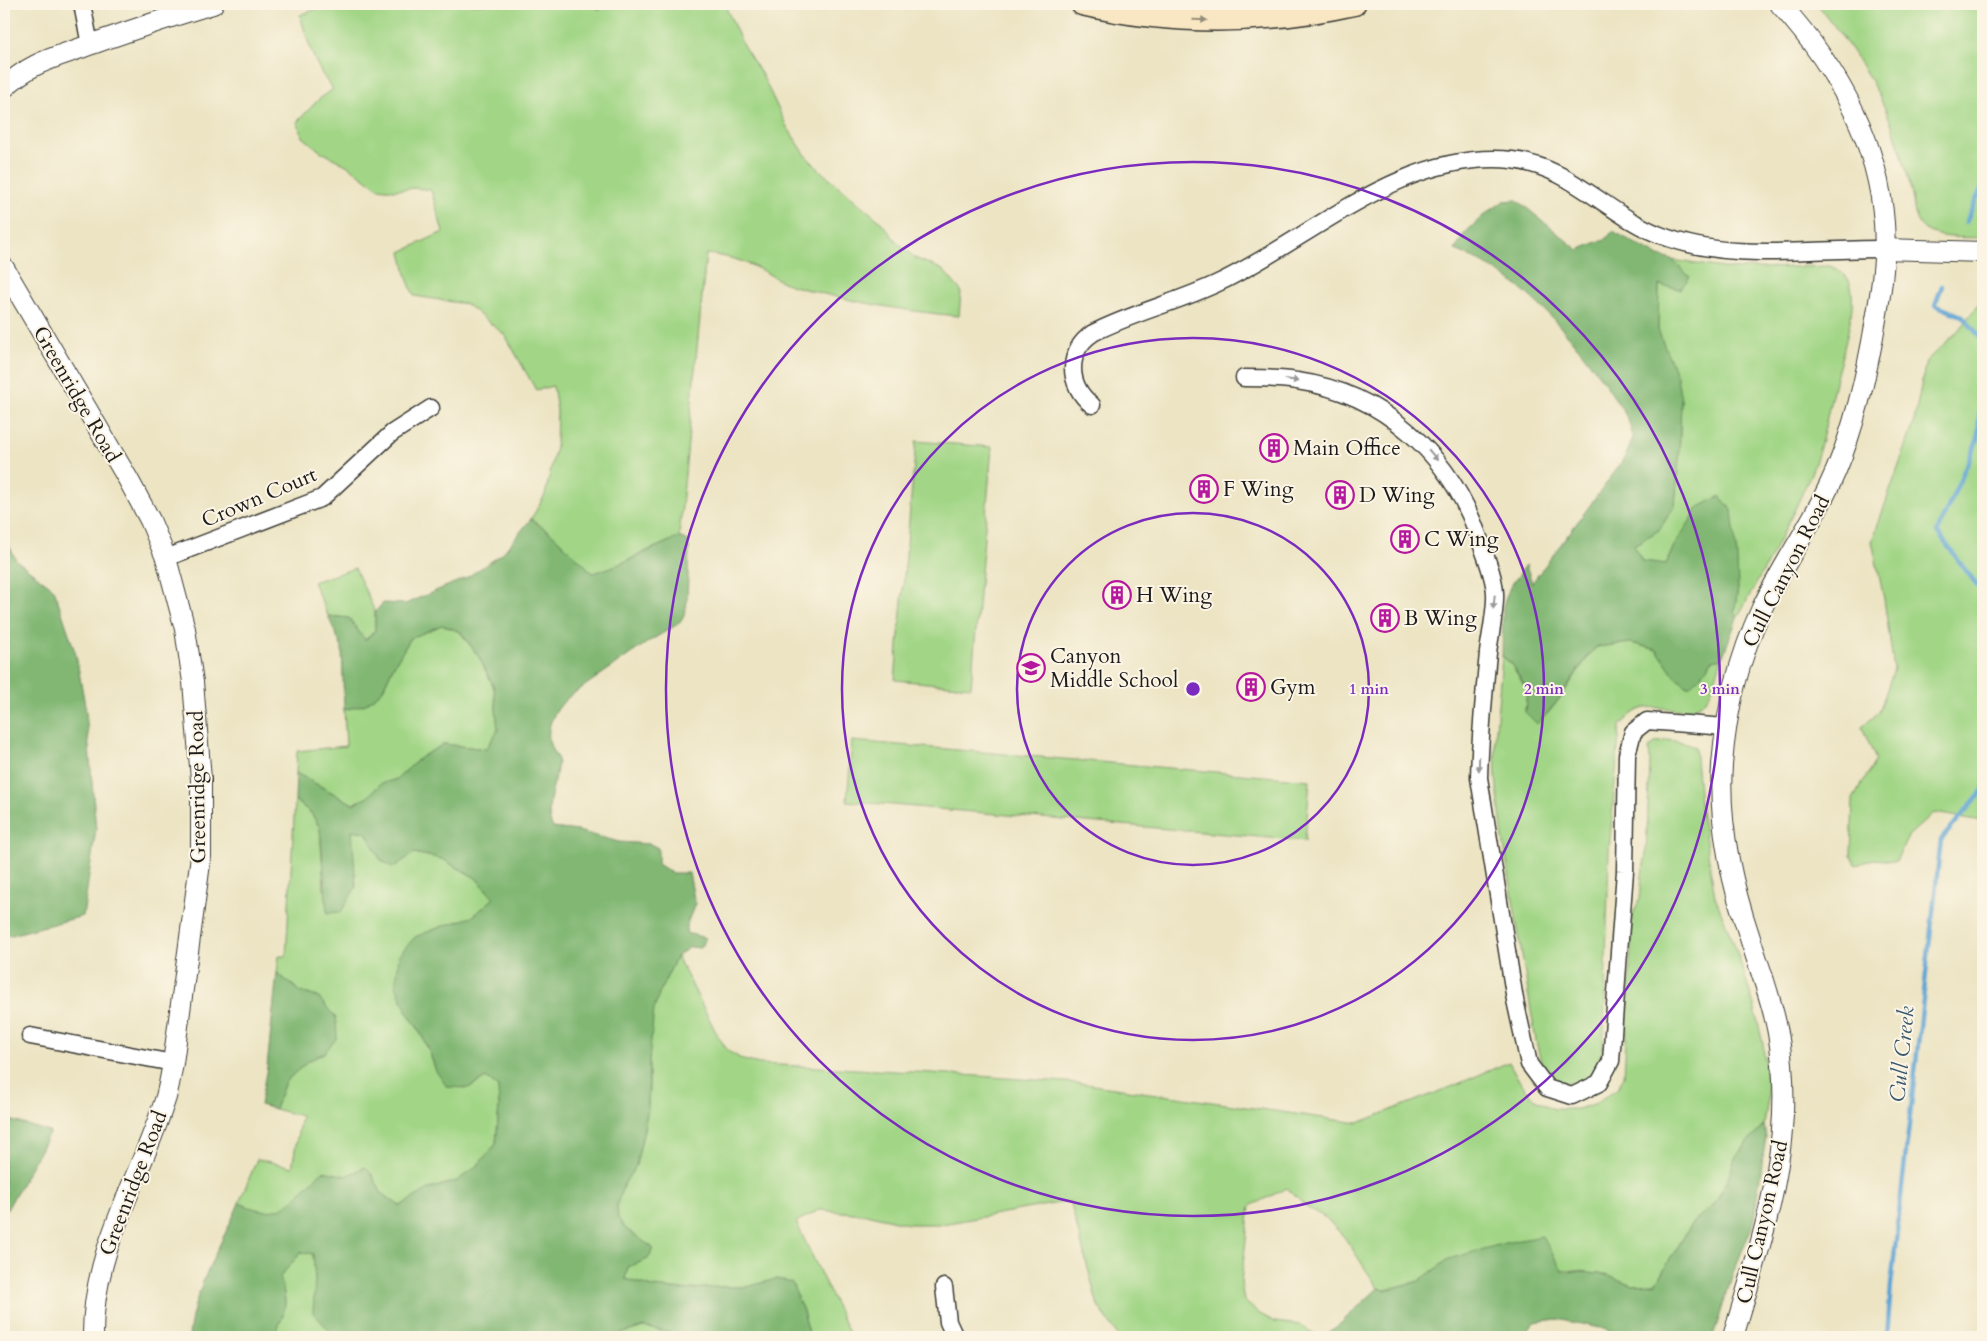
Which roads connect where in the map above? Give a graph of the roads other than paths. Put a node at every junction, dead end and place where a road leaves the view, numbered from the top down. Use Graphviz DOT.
graph roads {
  1 [pos="82,4"];
  2 [pos="213,4"];
  3 [pos="1082,4"];
  4 [pos="1354,4"];
  5 [pos="1780,4"];
  6 [pos="90,45"];
  7 [pos="4,88"];
  8 [pos="1885,249"];
  9 [pos="1983,252"];
  10 [pos="4,268"];
  11 [pos="1244,378"];
  12 [pos="1092,406"];
  13 [pos="431,408"];
  14 [pos="166,558"];
  15 [pos="1726,728"];
  16 [pos="30,1036"];
  17 [pos="173,1063"];
  18 [pos="944,1287"];
  19 [pos="93,1337"];
  20 [pos="955,1337"];
  21 [pos="1733,1337"];
  1 -- 6 [label="street"];
  2 -- 6 [label="street"];
  3 -- 4 [label="main road, one-way"];
  5 -- 8 [label="street, Cull Canyon Road"];
  6 -- 7 [label="street"];
  8 -- 9 [label="street"];
  8 -- 12 [label="street"];
  8 -- 15 [label="street, Cull Canyon Road"];
  10 -- 14 [label="street, Greenridge Road"];
  11 -- 15 [label="street, one-way"];
  13 -- 14 [label="street, Crown Court"];
  14 -- 17 [label="street, Greenridge Road"];
  15 -- 21 [label="street, Cull Canyon Road"];
  16 -- 17 [label="street"];
  17 -- 19 [label="street, Greenridge Road"];
  18 -- 20 [label="street"];
}
